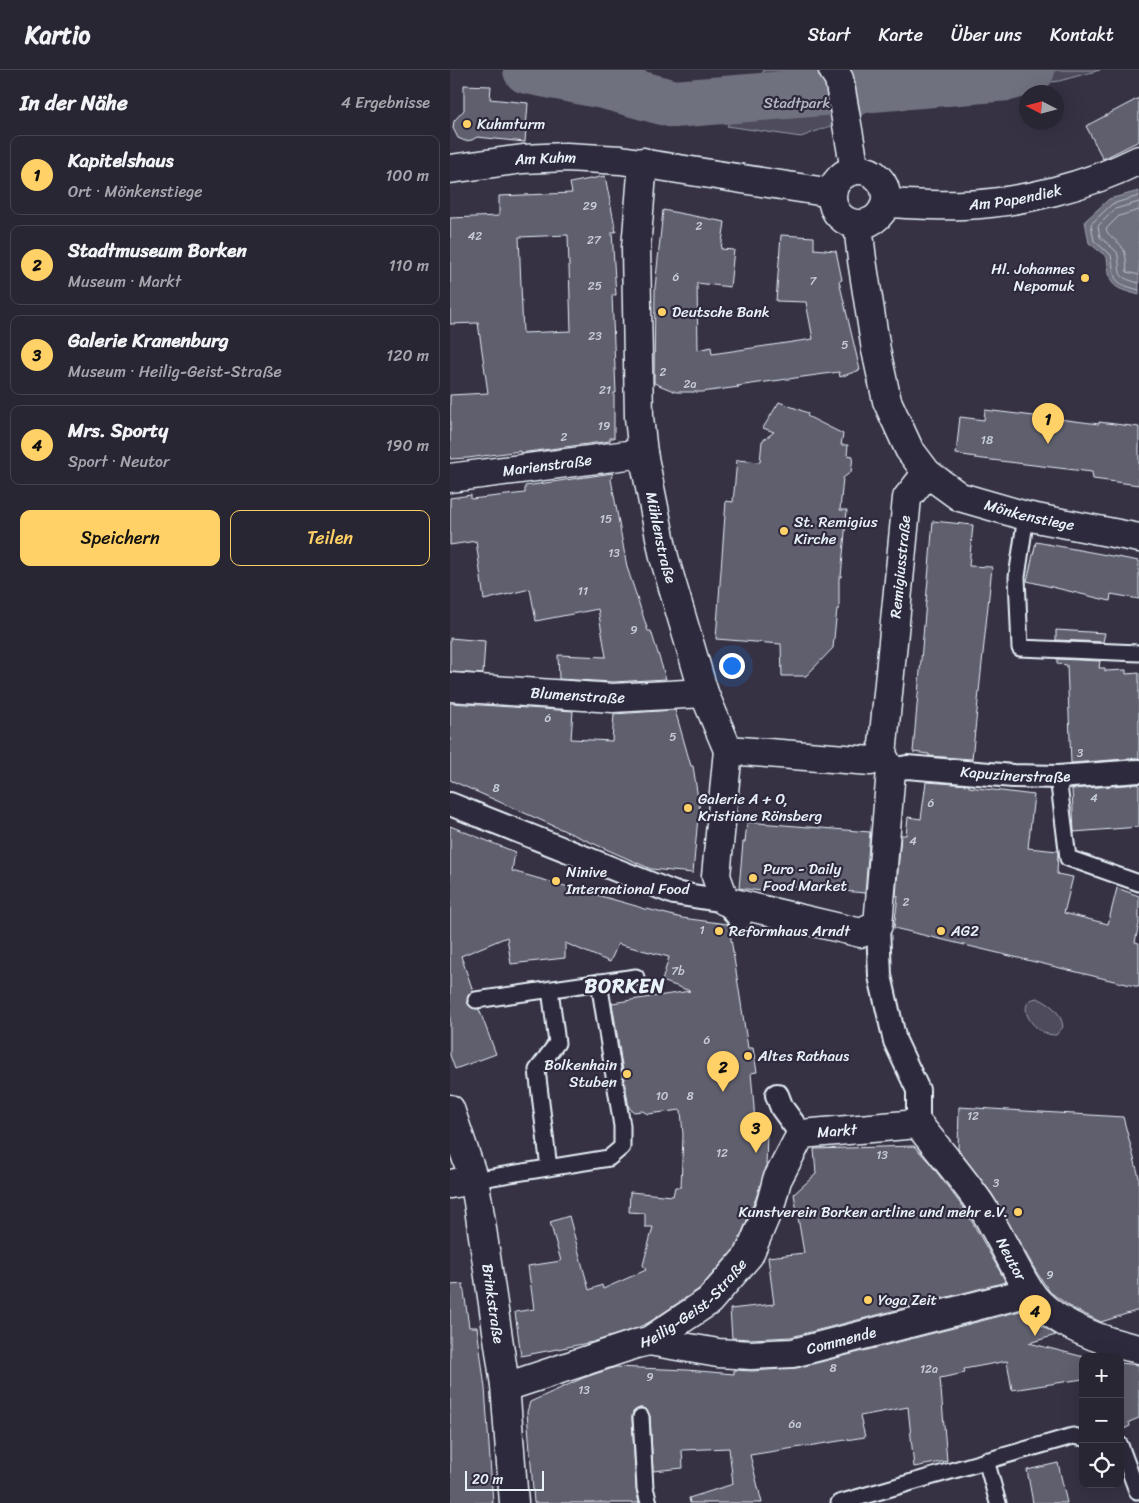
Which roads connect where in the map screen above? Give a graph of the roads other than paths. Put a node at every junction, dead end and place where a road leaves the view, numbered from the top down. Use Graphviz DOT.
graph roads {
  1 [pos="834,70"];
  2 [pos="1139,160"];
  3 [pos="643,162"];
  4 [pos="450,169"];
  5 [pos="854,170"];
  6 [pos="832,193"];
  7 [pos="886,203"];
  8 [pos="858,225"];
  9 [pos="643,453"];
  10 [pos="927,473"];
  11 [pos="450,478"];
  12 [pos="1026,516"];
  13 [pos="1139,538"];
  14 [pos="1139,653"];
  15 [pos="450,687"];
  16 [pos="704,693"];
  17 [pos="728,750"];
  18 [pos="886,763"];
  19 [pos="1139,771"];
  20 [pos="1058,777"];
  21 [pos="450,804"];
  22 [pos="1139,883"];
  23 [pos="732,910"];
  24 [pos="878,925"];
  25 [pos="636,977"];
  26 [pos="600,982"];
  27 [pos="550,989"];
  28 [pos="476,1000"];
  29 [pos="777,1096"];
  30 [pos="450,1109"];
  31 [pos="918,1124"];
  32 [pos="801,1134"];
  33 [pos="549,1168"];
  34 [pos="462,1182"];
  35 [pos="1030,1292"];
  36 [pos="649,1341"];
  37 [pos="1139,1349"];
  38 [pos="505,1385"];
  39 [pos="640,1417"];
  40 [pos="1079,1437"];
  41 [pos="1124,1456"];
  42 [pos="986,1460"];
  43 [pos="1137,1491"];
  44 [pos="514,1503"];
  45 [pos="649,1503"];
  46 [pos="839,1503"];
  47 [pos="998,1503"];
  1 -- 5 [label="street"];
  2 -- 7 [label="street, Am Papendiek"];
  3 -- 4 [label="street, Am Kuhm"];
  3 -- 6 [label="street"];
  3 -- 9 [label="street, Mühlenstraße"];
  5 -- 6 [label="street"];
  5 -- 7 [label="street"];
  6 -- 8 [label="street"];
  7 -- 8 [label="street"];
  8 -- 10 [label="street"];
  9 -- 11 [label="street, Marienstraße"];
  9 -- 16 [label="street, Mühlenstraße"];
  10 -- 12 [label="street, Mönkenstiege"];
  10 -- 18 [label="street, Remigiusstraße"];
  12 -- 13 [label="street, Mönkenstiege"];
  12 -- 14 [label="lane"];
  15 -- 16 [label="street, Blumenstraße"];
  16 -- 17 [label="street, Mühlenstraße"];
  17 -- 18 [label="street, Kapuzinerstraße"];
  17 -- 23 [label="street, Mühlenstraße"];
  18 -- 20 [label="street, Kapuzinerstraße"];
  18 -- 24 [label="street, Remigiusstraße"];
  19 -- 20 [label="street, Kapuzinerstraße"];
  20 -- 22 [label="lane"];
  21 -- 23 [label="street"];
  23 -- 24 [label="street"];
  24 -- 31 [label="street"];
  25 -- 26 [label="lane"];
  26 -- 27 [label="lane"];
  26 -- 33 [label="lane"];
  27 -- 28 [label="lane"];
  27 -- 33 [label="lane"];
  29 -- 32 [label="street, Markt"];
  30 -- 34 [label="street, Brinkstraße"];
  31 -- 32 [label="street, Markt"];
  31 -- 35 [label="street, Neutor"];
  32 -- 36 [label="street, Heilig-Geist-Straße"];
  33 -- 34 [label="lane"];
  34 -- 38 [label="street, Brinkstraße"];
  35 -- 36 [label="street, Commende"];
  35 -- 37 [label="street, Neutor"];
  36 -- 38 [label="street, Heilig-Geist-Straße"];
  38 -- 44 [label="street, Brinkstraße"];
  39 -- 45 [label="lane"];
  40 -- 42 [label="lane"];
  41 -- 43 [label="lane"];
  42 -- 46 [label="lane"];
  42 -- 47 [label="lane"];
}
